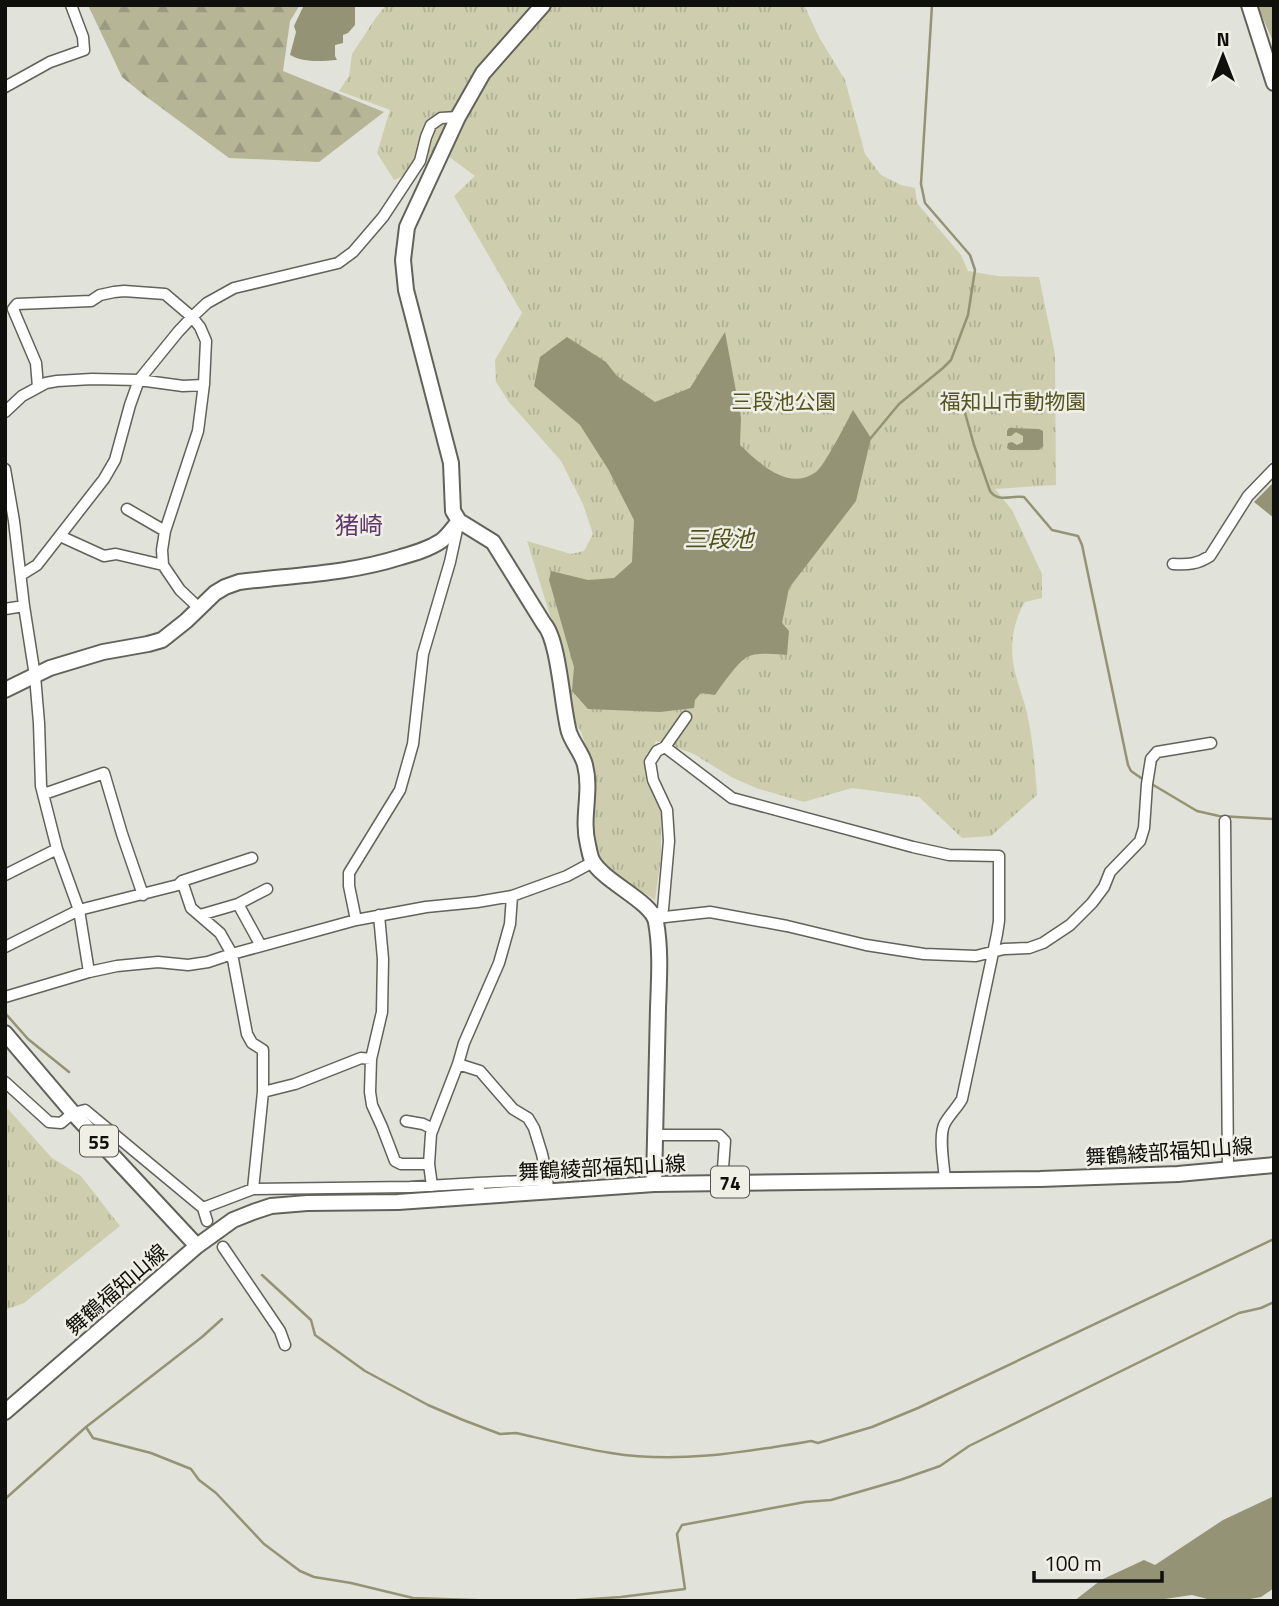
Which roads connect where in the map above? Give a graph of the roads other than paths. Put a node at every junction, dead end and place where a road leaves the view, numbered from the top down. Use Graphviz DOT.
graph roads {
  1 [pos="71,5"];
  2 [pos="543,5"];
  3 [pos="1249,5"];
  4 [pos="1274,83"];
  5 [pos="5,87"];
  6 [pos="458,117"];
  7 [pos="192,317"];
  8 [pos="139,380"];
  9 [pos="203,385"];
  10 [pos="38,387"];
  11 [pos="5,412"];
  12 [pos="5,469"];
  13 [pos="1274,469"];
  14 [pos="127,509"];
  15 [pos="459,521"];
  16 [pos="165,531"];
  17 [pos="60,536"];
  18 [pos="12,544"];
  19 [pos="1173,564"];
  20 [pos="163,565"];
  21 [pos="21,575"];
  22 [pos="24,606"];
  23 [pos="199,608"];
  24 [pos="5,609"];
  25 [pos="35,676"];
  26 [pos="5,690"];
  27 [pos="686,717"];
  28 [pos="1211,743"];
  29 [pos="665,747"];
  30 [pos="44,794"];
  31 [pos="1225,821"];
  32 [pos="57,849"];
  33 [pos="252,858"];
  34 [pos="593,862"];
  35 [pos="5,875"];
  36 [pos="182,881"];
  37 [pos="267,889"];
  38 [pos="143,895"];
  39 [pos="512,896"];
  40 [pos="238,904"];
  41 [pos="79,910"];
  42 [pos="200,915"];
  43 [pos="379,915"];
  44 [pos="656,918"];
  45 [pos="355,920"];
  46 [pos="261,946"];
  47 [pos="5,947"];
  48 [pos="992,953"];
  49 [pos="232,954"];
  50 [pos="89,972"];
  51 [pos="5,997"];
  52 [pos="5,1033"];
  53 [pos="371,1059"];
  54 [pos="458,1064"];
  55 [pos="5,1082"];
  56 [pos="263,1092"];
  57 [pos="73,1113"];
  58 [pos="406,1121"];
  59 [pos="433,1129"];
  60 [pos="655,1135"];
  61 [pos="429,1164"];
  62 [pos="1274,1165"];
  63 [pos="1228,1170"];
  64 [pos="945,1180"];
  65 [pos="722,1182"];
  66 [pos="654,1184"];
  67 [pos="432,1186"];
  68 [pos="548,1186"];
  69 [pos="253,1189"];
  70 [pos="479,1190"];
  71 [pos="203,1208"];
  72 [pos="206,1221"];
  73 [pos="197,1246"];
  74 [pos="223,1247"];
  75 [pos="285,1345"];
  76 [pos="5,1412"];
  1 -- 5 [label="street"];
  2 -- 6 [label="street"];
  3 -- 4 [label="street"];
  6 -- 7 [label="street"];
  6 -- 15 [label="street"];
  7 -- 8 [label="street"];
  7 -- 9 [label="street"];
  7 -- 10 [label="street"];
  8 -- 9 [label="street"];
  8 -- 10 [label="street"];
  8 -- 17 [label="street"];
  9 -- 16 [label="street"];
  10 -- 11 [label="street"];
  12 -- 18 [label="street"];
  13 -- 19 [label="street"];
  14 -- 16 [label="street"];
  15 -- 23 [label="street"];
  15 -- 34 [label="street"];
  15 -- 45 [label="street"];
  16 -- 20 [label="street"];
  17 -- 20 [label="street"];
  17 -- 21 [label="street"];
  18 -- 21 [label="street"];
  20 -- 23 [label="street"];
  21 -- 22 [label="street"];
  22 -- 24 [label="street"];
  22 -- 25 [label="street"];
  23 -- 25 [label="street"];
  25 -- 26 [label="street"];
  25 -- 30 [label="street"];
  27 -- 29 [label="street"];
  28 -- 48 [label="street"];
  29 -- 44 [label="street"];
  29 -- 48 [label="street"];
  30 -- 32 [label="street"];
  30 -- 38 [label="street"];
  31 -- 63 [label="street"];
  32 -- 35 [label="street"];
  32 -- 41 [label="street"];
  33 -- 36 [label="street"];
  34 -- 39 [label="street"];
  34 -- 44 [label="street"];
  36 -- 38 [label="street"];
  36 -- 42 [label="street"];
  37 -- 40 [label="street"];
  38 -- 41 [label="street"];
  39 -- 43 [label="street"];
  39 -- 54 [label="street"];
  40 -- 42 [label="street"];
  40 -- 46 [label="street"];
  41 -- 47 [label="street"];
  41 -- 50 [label="street"];
  42 -- 49 [label="street"];
  43 -- 45 [label="street"];
  43 -- 53 [label="street"];
  44 -- 48 [label="street"];
  44 -- 60 [label="street"];
  45 -- 46 [label="street"];
  46 -- 49 [label="street"];
  48 -- 64 [label="street"];
  49 -- 50 [label="street"];
  49 -- 56 [label="street"];
  50 -- 51 [label="street"];
  52 -- 57 [label="street, 舞鶴福知山線 / 55"];
  53 -- 56 [label="street"];
  53 -- 61 [label="street"];
  54 -- 59 [label="street"];
  54 -- 68 [label="street"];
  55 -- 57 [label="street"];
  56 -- 69 [label="street"];
  57 -- 71 [label="street"];
  57 -- 73 [label="street, 舞鶴福知山線 / 55"];
  58 -- 59 [label="street"];
  59 -- 61 [label="street"];
  60 -- 65 [label="street"];
  60 -- 66 [label="street"];
  61 -- 67 [label="street"];
  62 -- 63 [label="street, 舞鶴綾部福知山線 / 74"];
  63 -- 64 [label="street, 舞鶴綾部福知山線 / 74"];
  64 -- 65 [label="street, 舞鶴綾部福知山線 / 74"];
  65 -- 66 [label="street, 舞鶴綾部福知山線 / 74"];
  66 -- 68 [label="street, 舞鶴綾部福知山線 / 74"];
  67 -- 69 [label="street"];
  67 -- 70 [label="street"];
  68 -- 70 [label="street, 舞鶴綾部福知山線 / 74"];
  69 -- 71 [label="street"];
  70 -- 73 [label="street, 舞鶴綾部福知山線 / 74"];
  71 -- 72 [label="street"];
  73 -- 76 [label="street, 舞鶴福知山線"];
  74 -- 75 [label="street"];
}
